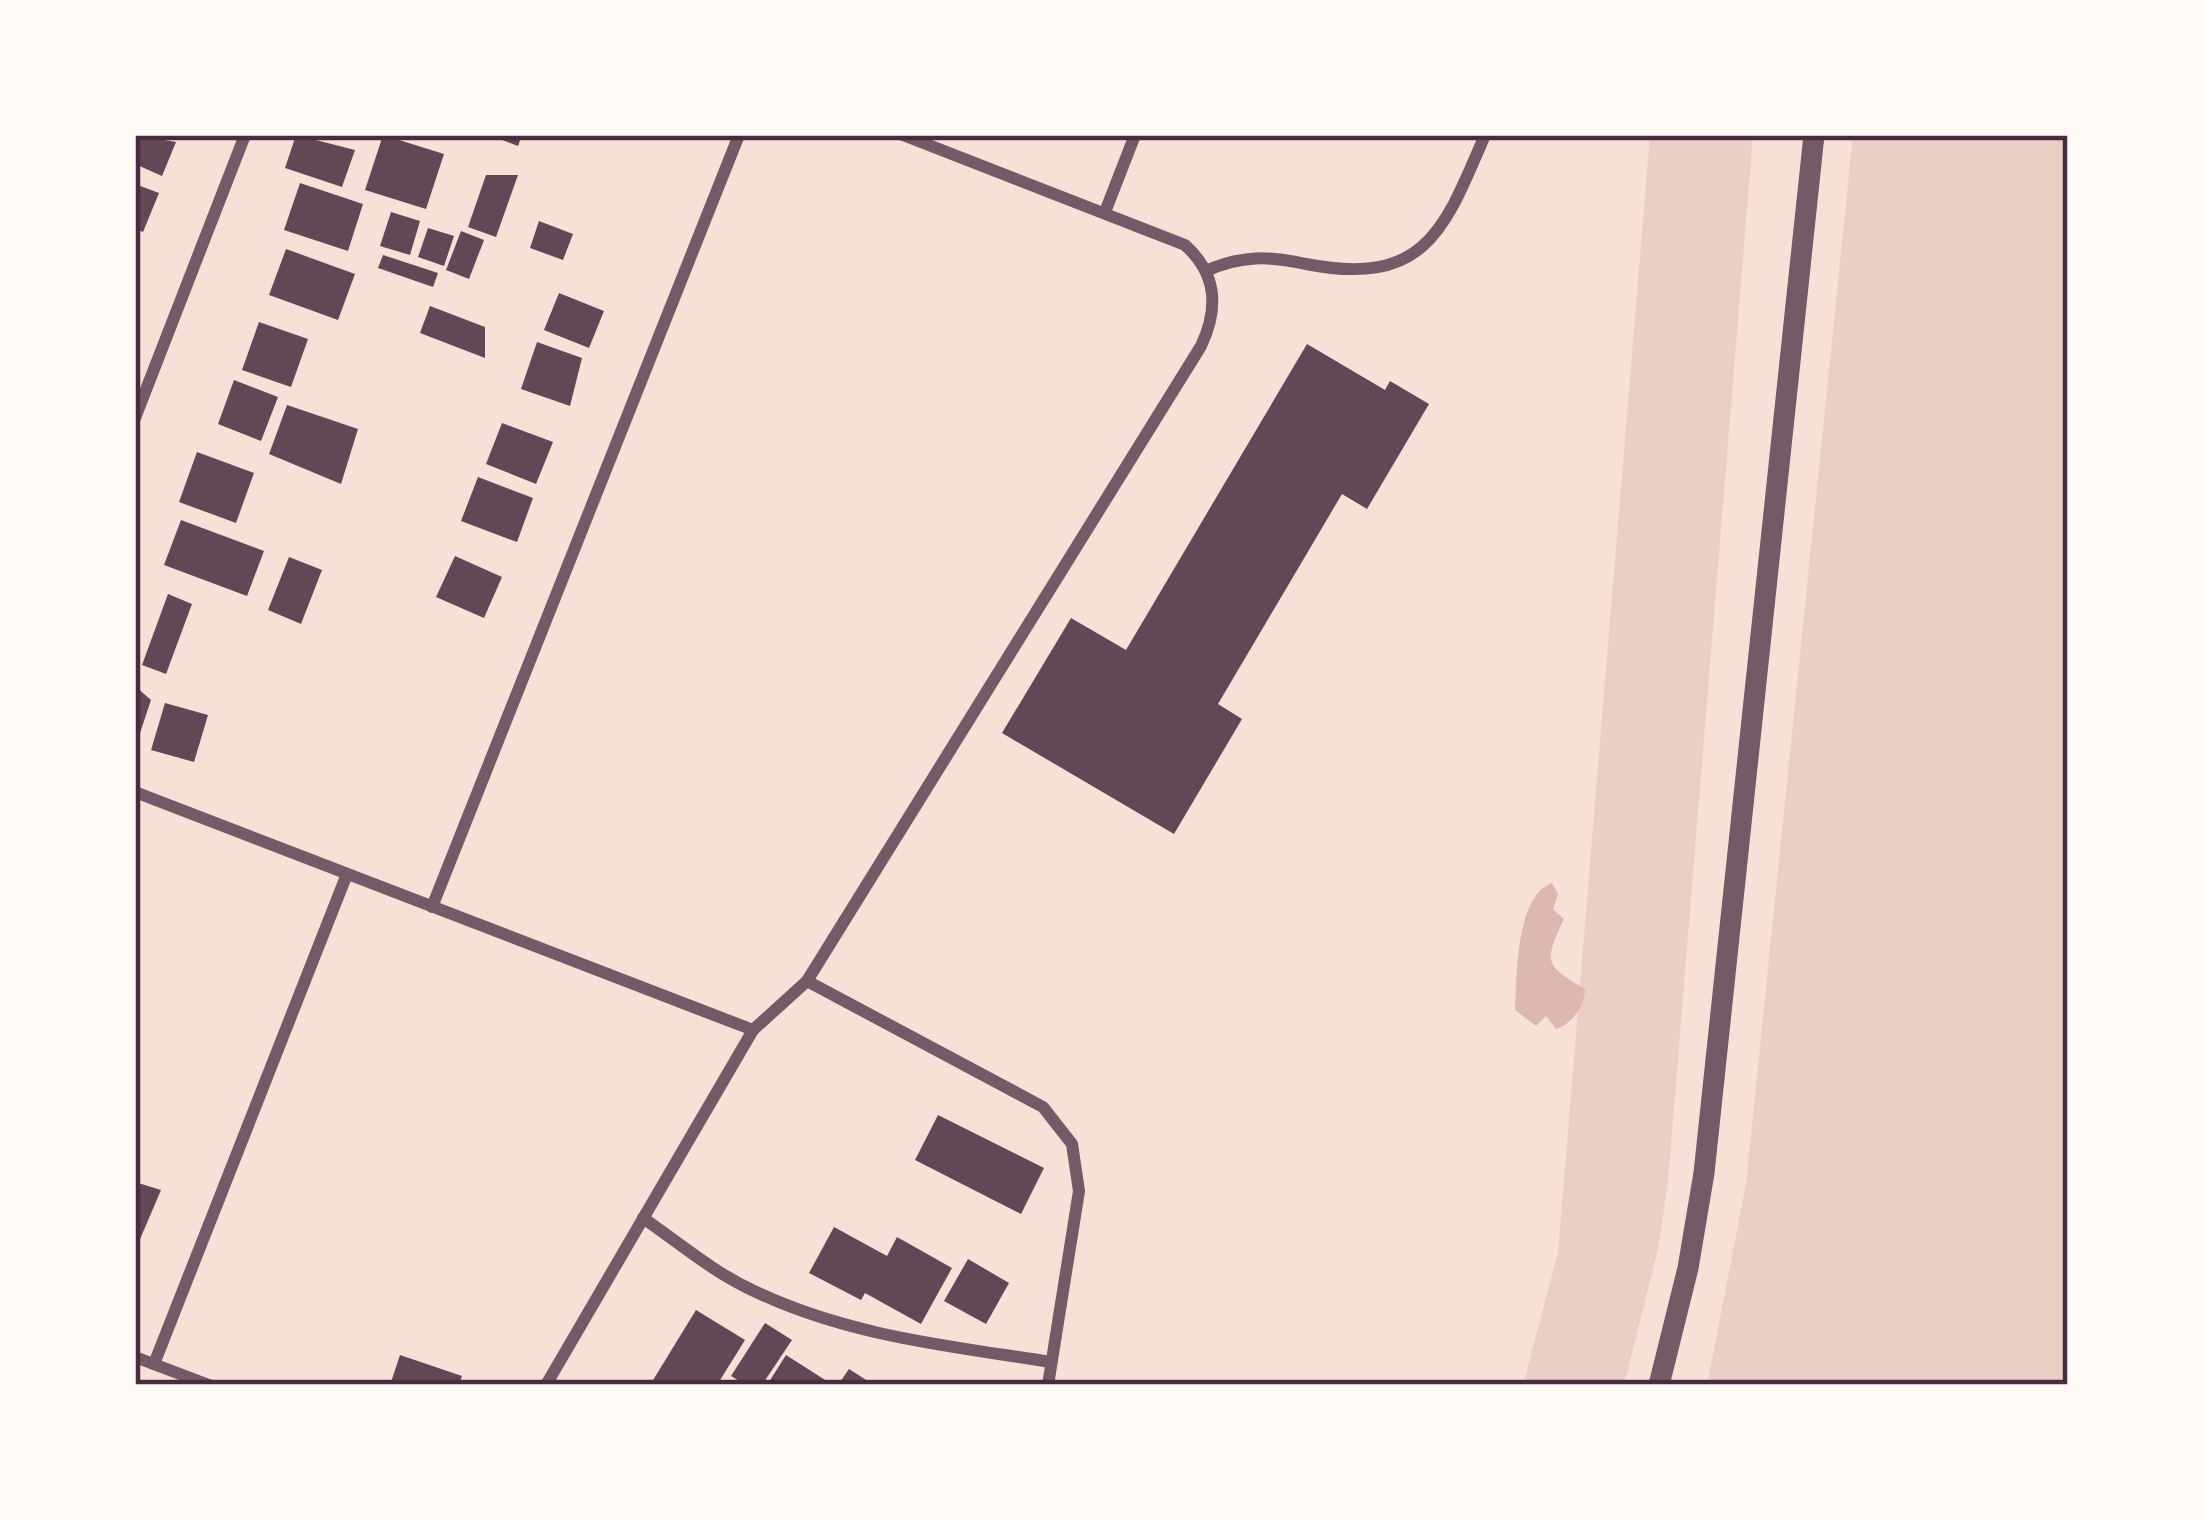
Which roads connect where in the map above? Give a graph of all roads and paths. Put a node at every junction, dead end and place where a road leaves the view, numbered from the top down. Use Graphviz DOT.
graph roads {
  1 [pos="244,135"];
  2 [pos="739,135"];
  3 [pos="903,135"];
  4 [pos="1135,135"];
  5 [pos="1485,135"];
  6 [pos="1814,135"];
  7 [pos="1105,212"];
  8 [pos="1206,271"];
  9 [pos="135,418"];
  10 [pos="135,792"];
  11 [pos="347,874"];
  12 [pos="432,907"];
  13 [pos="807,981"];
  14 [pos="753,1030"];
  15 [pos="643,1218"];
  16 [pos="135,1357"];
  17 [pos="1052,1362"];
  18 [pos="154,1364"];
  19 [pos="209,1385"];
  20 [pos="546,1385"];
  21 [pos="1048,1385"];
  22 [pos="1659,1385"];
  1 -- 9 [label="street"];
  2 -- 12 [label="street"];
  3 -- 7 [label="street"];
  4 -- 7 [label="street"];
  5 -- 8 [label="street"];
  6 -- 22 [label="street"];
  7 -- 8 [label="street"];
  8 -- 13 [label="street"];
  10 -- 11 [label="street"];
  11 -- 12 [label="street"];
  11 -- 18 [label="street"];
  12 -- 14 [label="street"];
  13 -- 14 [label="street"];
  13 -- 17 [label="street"];
  14 -- 15 [label="street"];
  15 -- 17 [label="street"];
  15 -- 20 [label="street"];
  16 -- 18 [label="street"];
  17 -- 21 [label="street"];
  18 -- 19 [label="street"];
}
